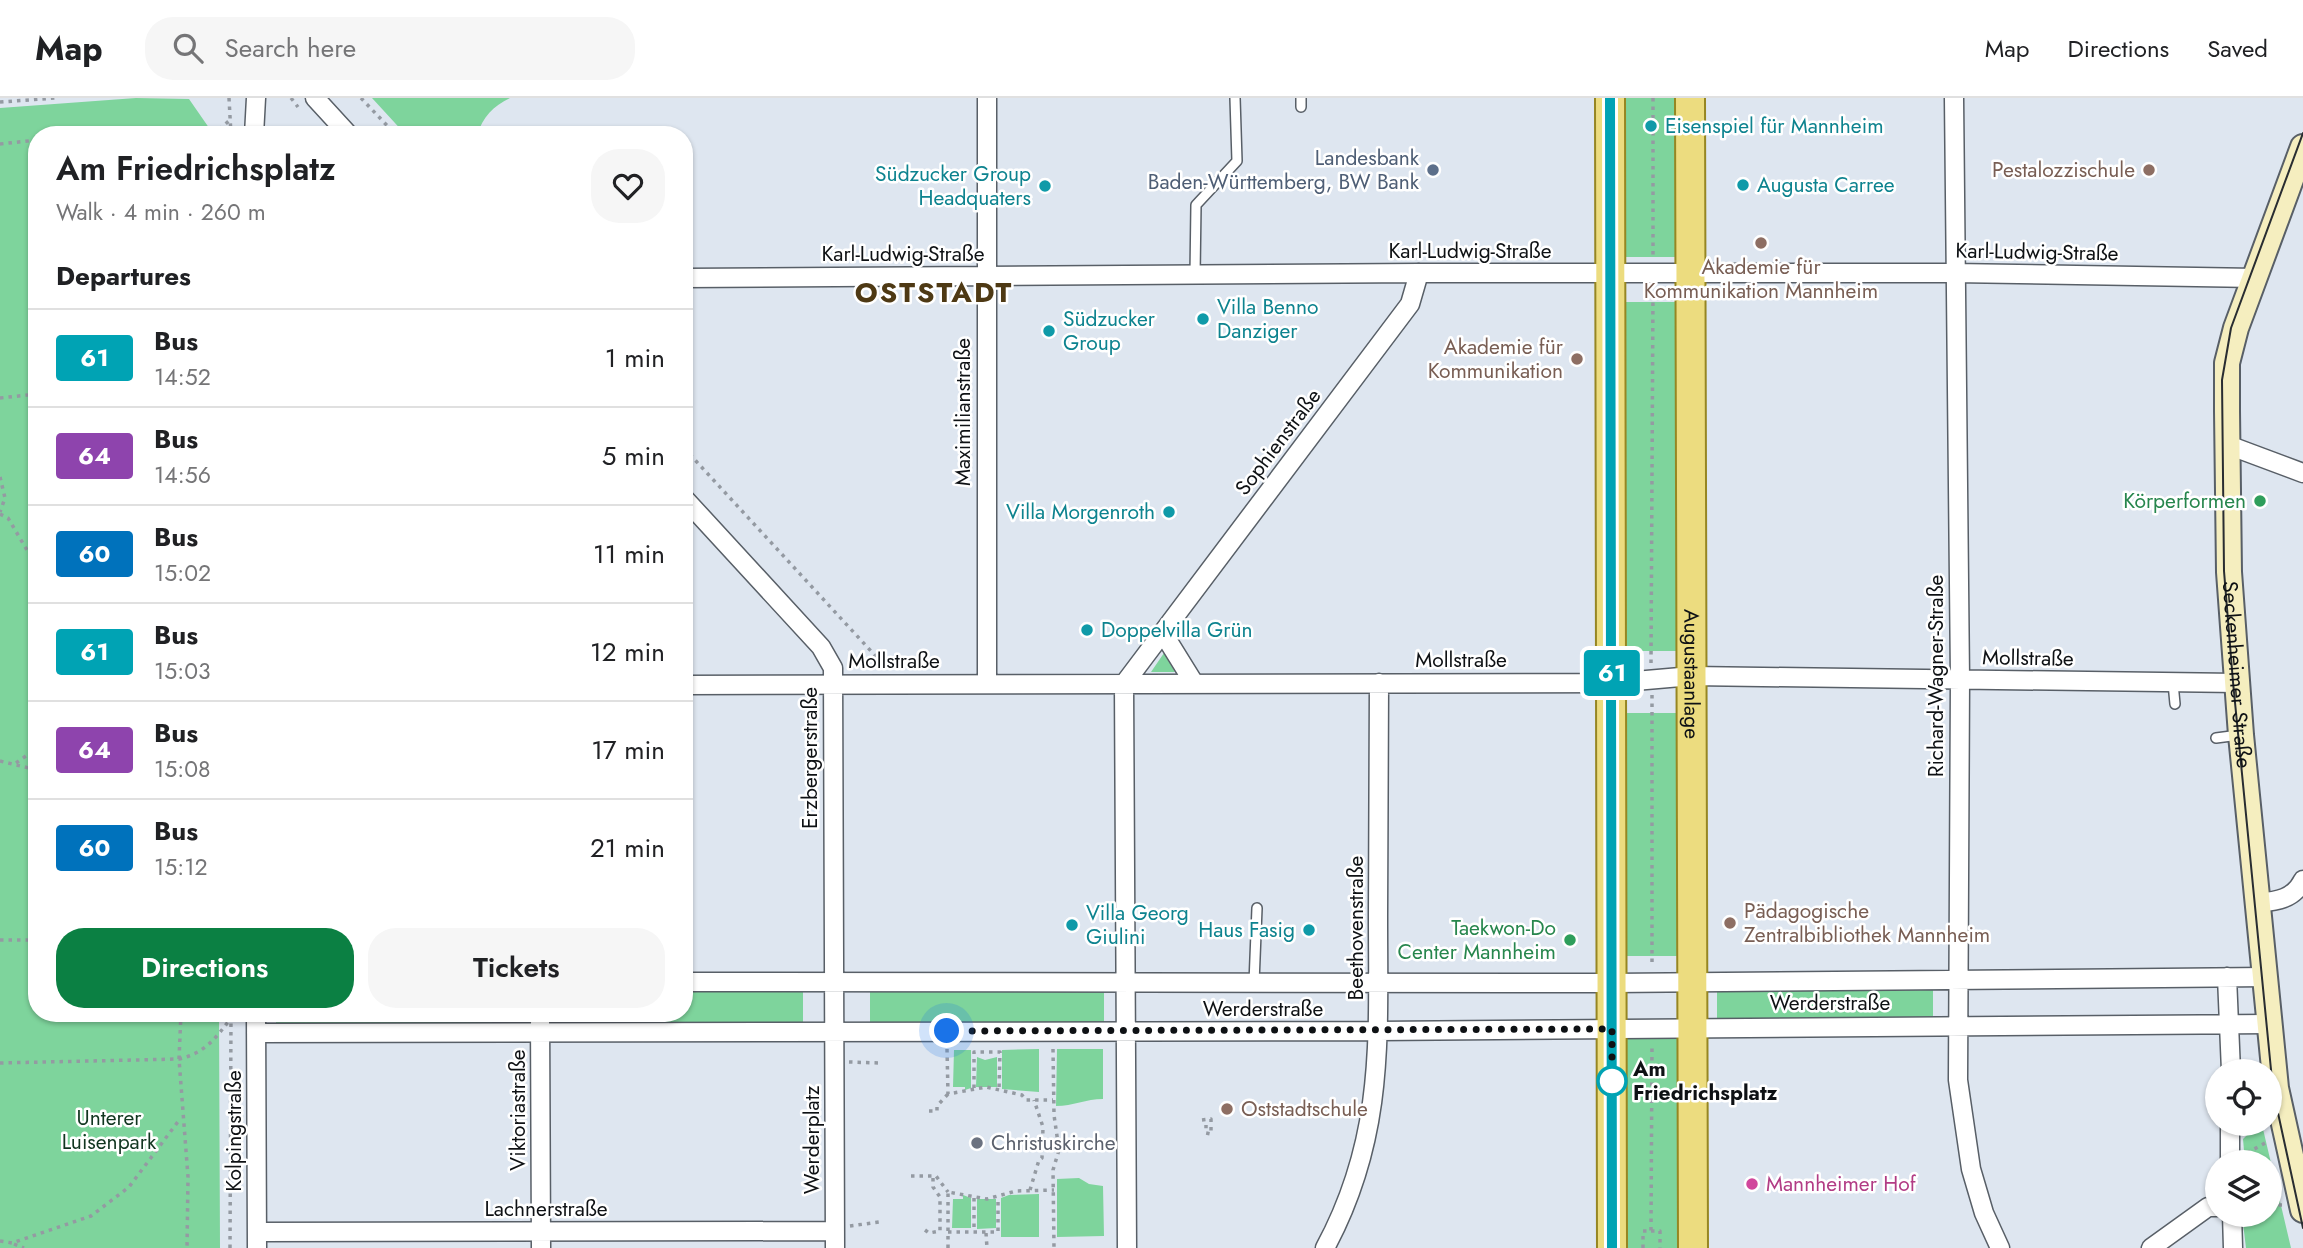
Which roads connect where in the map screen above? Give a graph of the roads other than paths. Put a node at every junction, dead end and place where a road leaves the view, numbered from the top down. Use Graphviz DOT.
graph roads {
  1 [pos="256,98"];
  2 [pos="315,98"];
  3 [pos="987,98"];
  4 [pos="1236,98"];
  5 [pos="1610,98"];
  6 [pos="1690,98"];
  7 [pos="1954,98"];
  8 [pos="254,126"];
  9 [pos="341,126"];
  10 [pos="2303,147"];
  11 [pos="1195,266"];
  12 [pos="1419,273"];
  13 [pos="1954,273"];
  14 [pos="1611,274"];
  15 [pos="1689,274"];
  16 [pos="986,276"];
  17 [pos="693,278"];
  18 [pos="2256,278"];
  19 [pos="2228,445"];
  20 [pos="2303,473"];
  21 [pos="693,508"];
  22 [pos="1163,633"];
  23 [pos="1692,676"];
  24 [pos="1960,679"];
  25 [pos="1194,683"];
  26 [pos="1380,683"];
  27 [pos="1612,683"];
  28 [pos="2173,683"];
  29 [pos="2237,683"];
  30 [pos="833,684"];
  31 [pos="987,684"];
  32 [pos="1124,684"];
  33 [pos="693,685"];
  34 [pos="2175,704"];
  35 [pos="2241,735"];
  36 [pos="2216,738"];
  37 [pos="2303,880"];
  38 [pos="2258,903"];
  39 [pos="1257,908"];
  40 [pos="2227,977"];
  41 [pos="2266,977"];
  42 [pos="1957,978"];
  43 [pos="833,979"];
  44 [pos="1125,980"];
  45 [pos="1692,980"];
  46 [pos="693,982"];
  47 [pos="1254,983"];
  48 [pos="1378,983"];
  49 [pos="1612,983"];
  50 [pos="257,1022"];
  51 [pos="540,1022"];
  52 [pos="2230,1024"];
  53 [pos="2269,1024"];
  54 [pos="1958,1026"];
  55 [pos="1692,1027"];
  56 [pos="1612,1029"];
  57 [pos="1126,1031"];
  58 [pos="1378,1031"];
  59 [pos="834,1032"];
  60 [pos="257,1033"];
  61 [pos="540,1033"];
  62 [pos="2231,1059"];
  63 [pos="2294,1135"];
  64 [pos="2205,1209"];
  65 [pos="2303,1210"];
  66 [pos="2232,1227"];
  67 [pos="257,1240"];
  68 [pos="541,1240"];
  69 [pos="835,1240"];
  70 [pos="1127,1248"];
  71 [pos="1325,1248"];
  72 [pos="1612,1248"];
  73 [pos="1692,1248"];
  74 [pos="2000,1248"];
  75 [pos="2151,1248"];
  76 [pos="2233,1248"];
  1 -- 8 [label="street"];
  2 -- 9 [label="street"];
  3 -- 16 [label="street, Maximilianstraße"];
  4 -- 11 [label="lane"];
  5 -- 14 [label="main road"];
  6 -- 15 [label="main road, Augustaanlage"];
  7 -- 13 [label="street, Richard-Wagner-Straße"];
  10 -- 18 [label="street, Seckenheimer Straße"];
  11 -- 12 [label="street, Karl-Ludwig-Straße"];
  11 -- 16 [label="street, Karl-Ludwig-Straße"];
  12 -- 14 [label="street, Karl-Ludwig-Straße"];
  12 -- 22 [label="street, Sophienstraße"];
  13 -- 15 [label="street, Karl-Ludwig-Straße"];
  13 -- 18 [label="street, Karl-Ludwig-Straße"];
  13 -- 24 [label="street, Richard-Wagner-Straße"];
  14 -- 15 [label="street, Karl-Ludwig-Straße"];
  14 -- 27 [label="main road"];
  15 -- 23 [label="main road, Augustaanlage"];
  16 -- 17 [label="street, Karl-Ludwig-Straße"];
  16 -- 31 [label="street, Maximilianstraße"];
  18 -- 19 [label="street, Seckenheimer Straße"];
  19 -- 20 [label="street"];
  19 -- 29 [label="street, Seckenheimer Straße"];
  21 -- 30 [label="street, Erzbergerstraße"];
  22 -- 25 [label="street"];
  22 -- 32 [label="street, Sophienstraße"];
  23 -- 24 [label="street, Mollstraße"];
  23 -- 27 [label="street, Mollstraße"];
  23 -- 45 [label="main road, Augustaanlage"];
  24 -- 28 [label="street, Mollstraße"];
  24 -- 42 [label="street, Richard-Wagner-Straße"];
  25 -- 26 [label="street, Mollstraße"];
  25 -- 32 [label="street, Mollstraße"];
  26 -- 27 [label="street, Mollstraße"];
  26 -- 48 [label="street, Beethovenstraße"];
  27 -- 49 [label="main road"];
  28 -- 29 [label="street, Mollstraße"];
  28 -- 34 [label="lane"];
  29 -- 35 [label="street, Seckenheimer Straße"];
  30 -- 31 [label="street, Mollstraße"];
  30 -- 33 [label="street, Mollstraße"];
  30 -- 43 [label="street, Erzbergerstraße"];
  31 -- 32 [label="street, Mollstraße"];
  32 -- 44 [label="street"];
  35 -- 36 [label="lane"];
  35 -- 38 [label="street, Seckenheimer Straße"];
  37 -- 38 [label="street"];
  38 -- 41 [label="street, Seckenheimer Straße"];
  39 -- 47 [label="lane"];
  40 -- 41 [label="street, Werderstraße"];
  40 -- 42 [label="street, Werderstraße"];
  40 -- 52 [label="street"];
  41 -- 53 [label="street, Seckenheimer Straße"];
  42 -- 45 [label="street, Werderstraße"];
  42 -- 54 [label="street, Richard-Wagner-Straße"];
  43 -- 44 [label="street, Werderstraße"];
  43 -- 46 [label="street, Werderstraße"];
  43 -- 59 [label="street, Erzbergerstraße"];
  44 -- 47 [label="street, Werderstraße"];
  44 -- 57 [label="street"];
  45 -- 49 [label="street, Werderstraße"];
  45 -- 55 [label="main road, Augustaanlage"];
  47 -- 48 [label="street, Werderstraße"];
  48 -- 49 [label="street, Werderstraße"];
  48 -- 58 [label="street, Beethovenstraße"];
  49 -- 56 [label="main road"];
  50 -- 60 [label="street, Kolpingstraße"];
  51 -- 61 [label="street, Viktoriastraße"];
  52 -- 53 [label="street, Werderstraße"];
  52 -- 54 [label="street, Werderstraße"];
  52 -- 62 [label="street"];
  53 -- 63 [label="street, Seckenheimer Straße"];
  54 -- 55 [label="street, Werderstraße"];
  54 -- 74 [label="street, Richard-Wagner-Straße"];
  55 -- 56 [label="street, Werderstraße"];
  55 -- 73 [label="main road, Augustaanlage"];
  56 -- 58 [label="street, Werderstraße"];
  56 -- 72 [label="main road"];
  57 -- 58 [label="street, Werderstraße"];
  57 -- 59 [label="street, Werderstraße"];
  57 -- 70 [label="street"];
  58 -- 71 [label="street, Beethovenstraße"];
  59 -- 61 [label="street, Werderstraße"];
  59 -- 69 [label="street, Werderplatz"];
  60 -- 61 [label="street, Werderstraße"];
  60 -- 67 [label="street, Kolpingstraße"];
  61 -- 68 [label="street, Viktoriastraße"];
  63 -- 65 [label="street, Seckenheimer Straße"];
  64 -- 75 [label="street"];
  66 -- 76 [label="street"];
  67 -- 68 [label="street, Lachnerstraße"];
  68 -- 69 [label="street, Lachnerstraße"];
}
